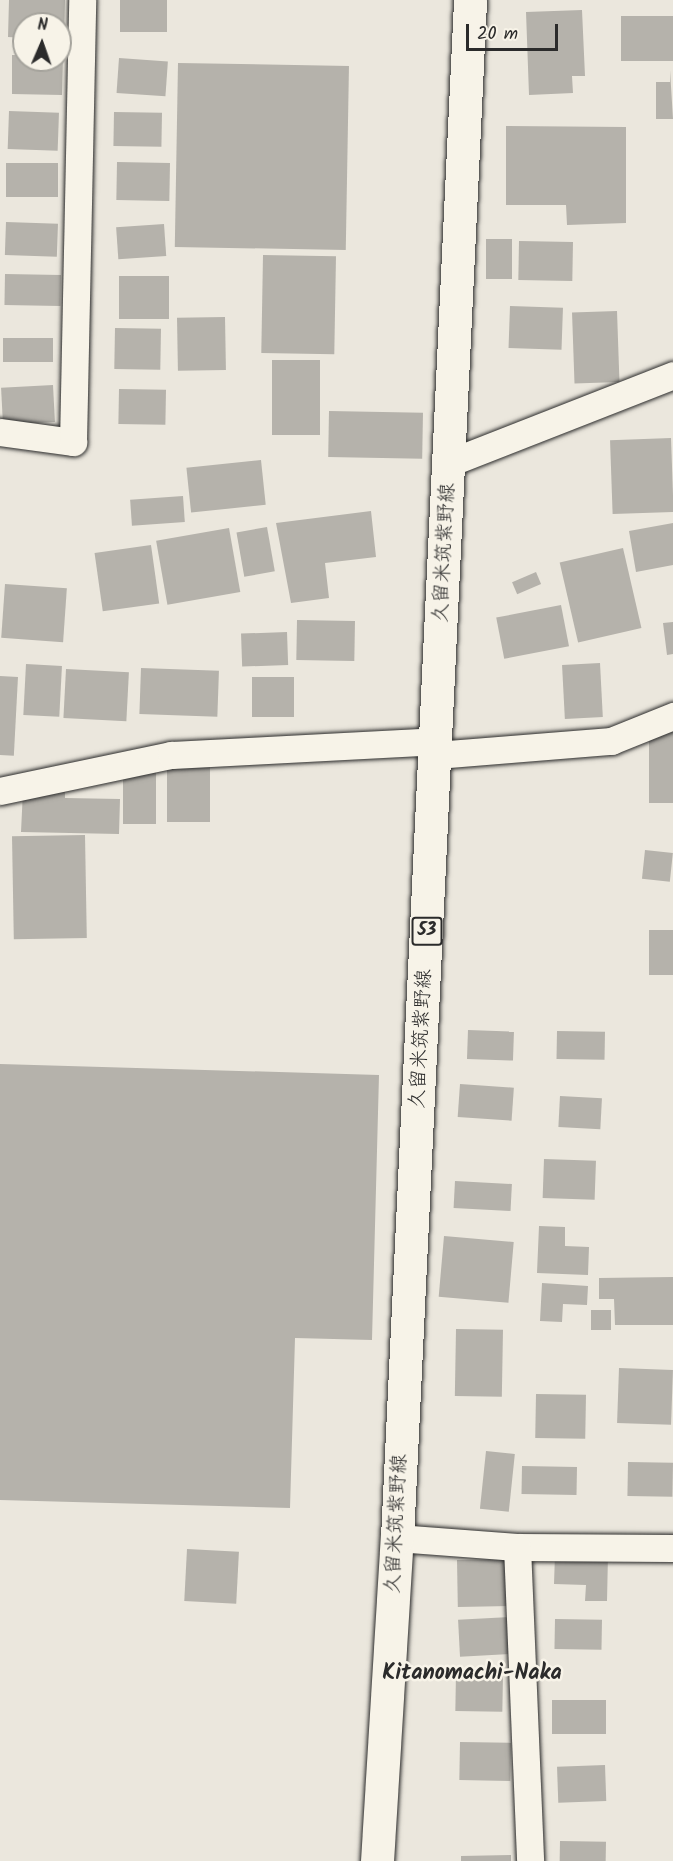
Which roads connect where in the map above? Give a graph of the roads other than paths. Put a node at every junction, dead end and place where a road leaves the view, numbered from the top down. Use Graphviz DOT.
graph roads {
  1 [pos="82,0"];
  2 [pos="470,0"];
  3 [pos="673,375"];
  4 [pos="0,432"];
  5 [pos="449,463"];
  6 [pos="673,716"];
  7 [pos="436,748"];
  8 [pos="0,791"];
  9 [pos="397,1538"];
  10 [pos="517,1547"];
  11 [pos="673,1548"];
  12 [pos="377,1861"];
  13 [pos="530,1861"];
  1 -- 4 [label="street"];
  2 -- 5 [label="main road, 久留米筑紫野線 / 53"];
  3 -- 5 [label="street"];
  5 -- 7 [label="main road, 久留米筑紫野線 / 53"];
  6 -- 7 [label="street"];
  7 -- 8 [label="street"];
  7 -- 9 [label="main road, 久留米筑紫野線 / 53"];
  9 -- 10 [label="street"];
  9 -- 12 [label="main road, 久留米筑紫野線 / 53"];
  10 -- 11 [label="street"];
  10 -- 13 [label="street"];
}
